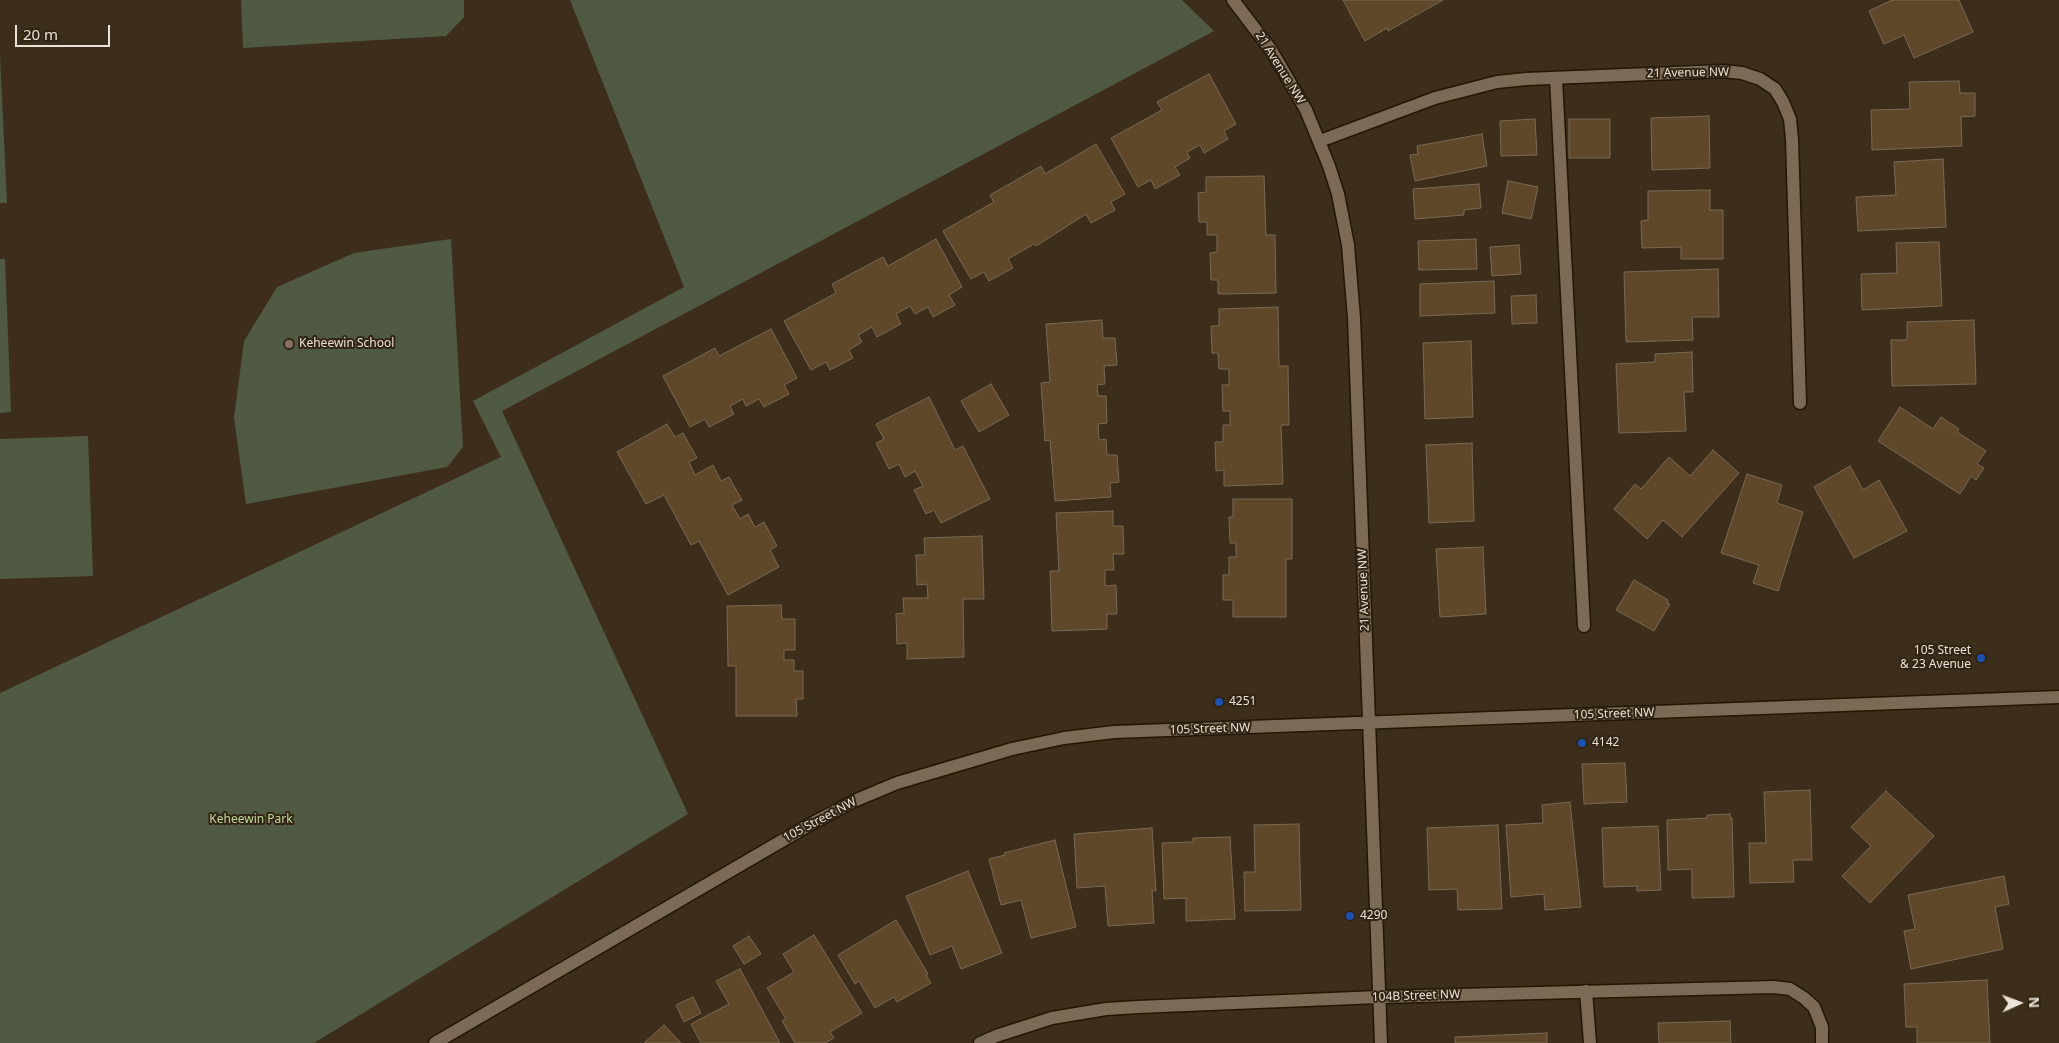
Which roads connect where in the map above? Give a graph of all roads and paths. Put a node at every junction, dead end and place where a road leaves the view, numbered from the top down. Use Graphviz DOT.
graph roads {
  1 [pos="1233,0"];
  2 [pos="1556,78"];
  3 [pos="1320,140"];
  4 [pos="1800,403"];
  5 [pos="1584,626"];
  6 [pos="2059,697"];
  7 [pos="1368,723"];
  8 [pos="1586,991"];
  9 [pos="1379,997"];
  10 [pos="435,1043"];
  11 [pos="980,1043"];
  12 [pos="1381,1043"];
  13 [pos="1590,1043"];
  14 [pos="1822,1043"];
  1 -- 3 [label="street, 21 Avenue NW"];
  2 -- 3 [label="street, 21 Avenue NW"];
  2 -- 4 [label="street, 21 Avenue NW"];
  2 -- 5 [label="street"];
  3 -- 7 [label="street, 21 Avenue NW"];
  6 -- 7 [label="street, 105 Street NW"];
  7 -- 9 [label="street, 21 Avenue NW"];
  7 -- 10 [label="street, 105 Street NW"];
  8 -- 9 [label="street, 104B Street NW"];
  8 -- 13 [label="street"];
  8 -- 14 [label="street, 104B Street NW"];
  9 -- 11 [label="street, 104B Street NW"];
  9 -- 12 [label="street, 21 Avenue NW"];
}
